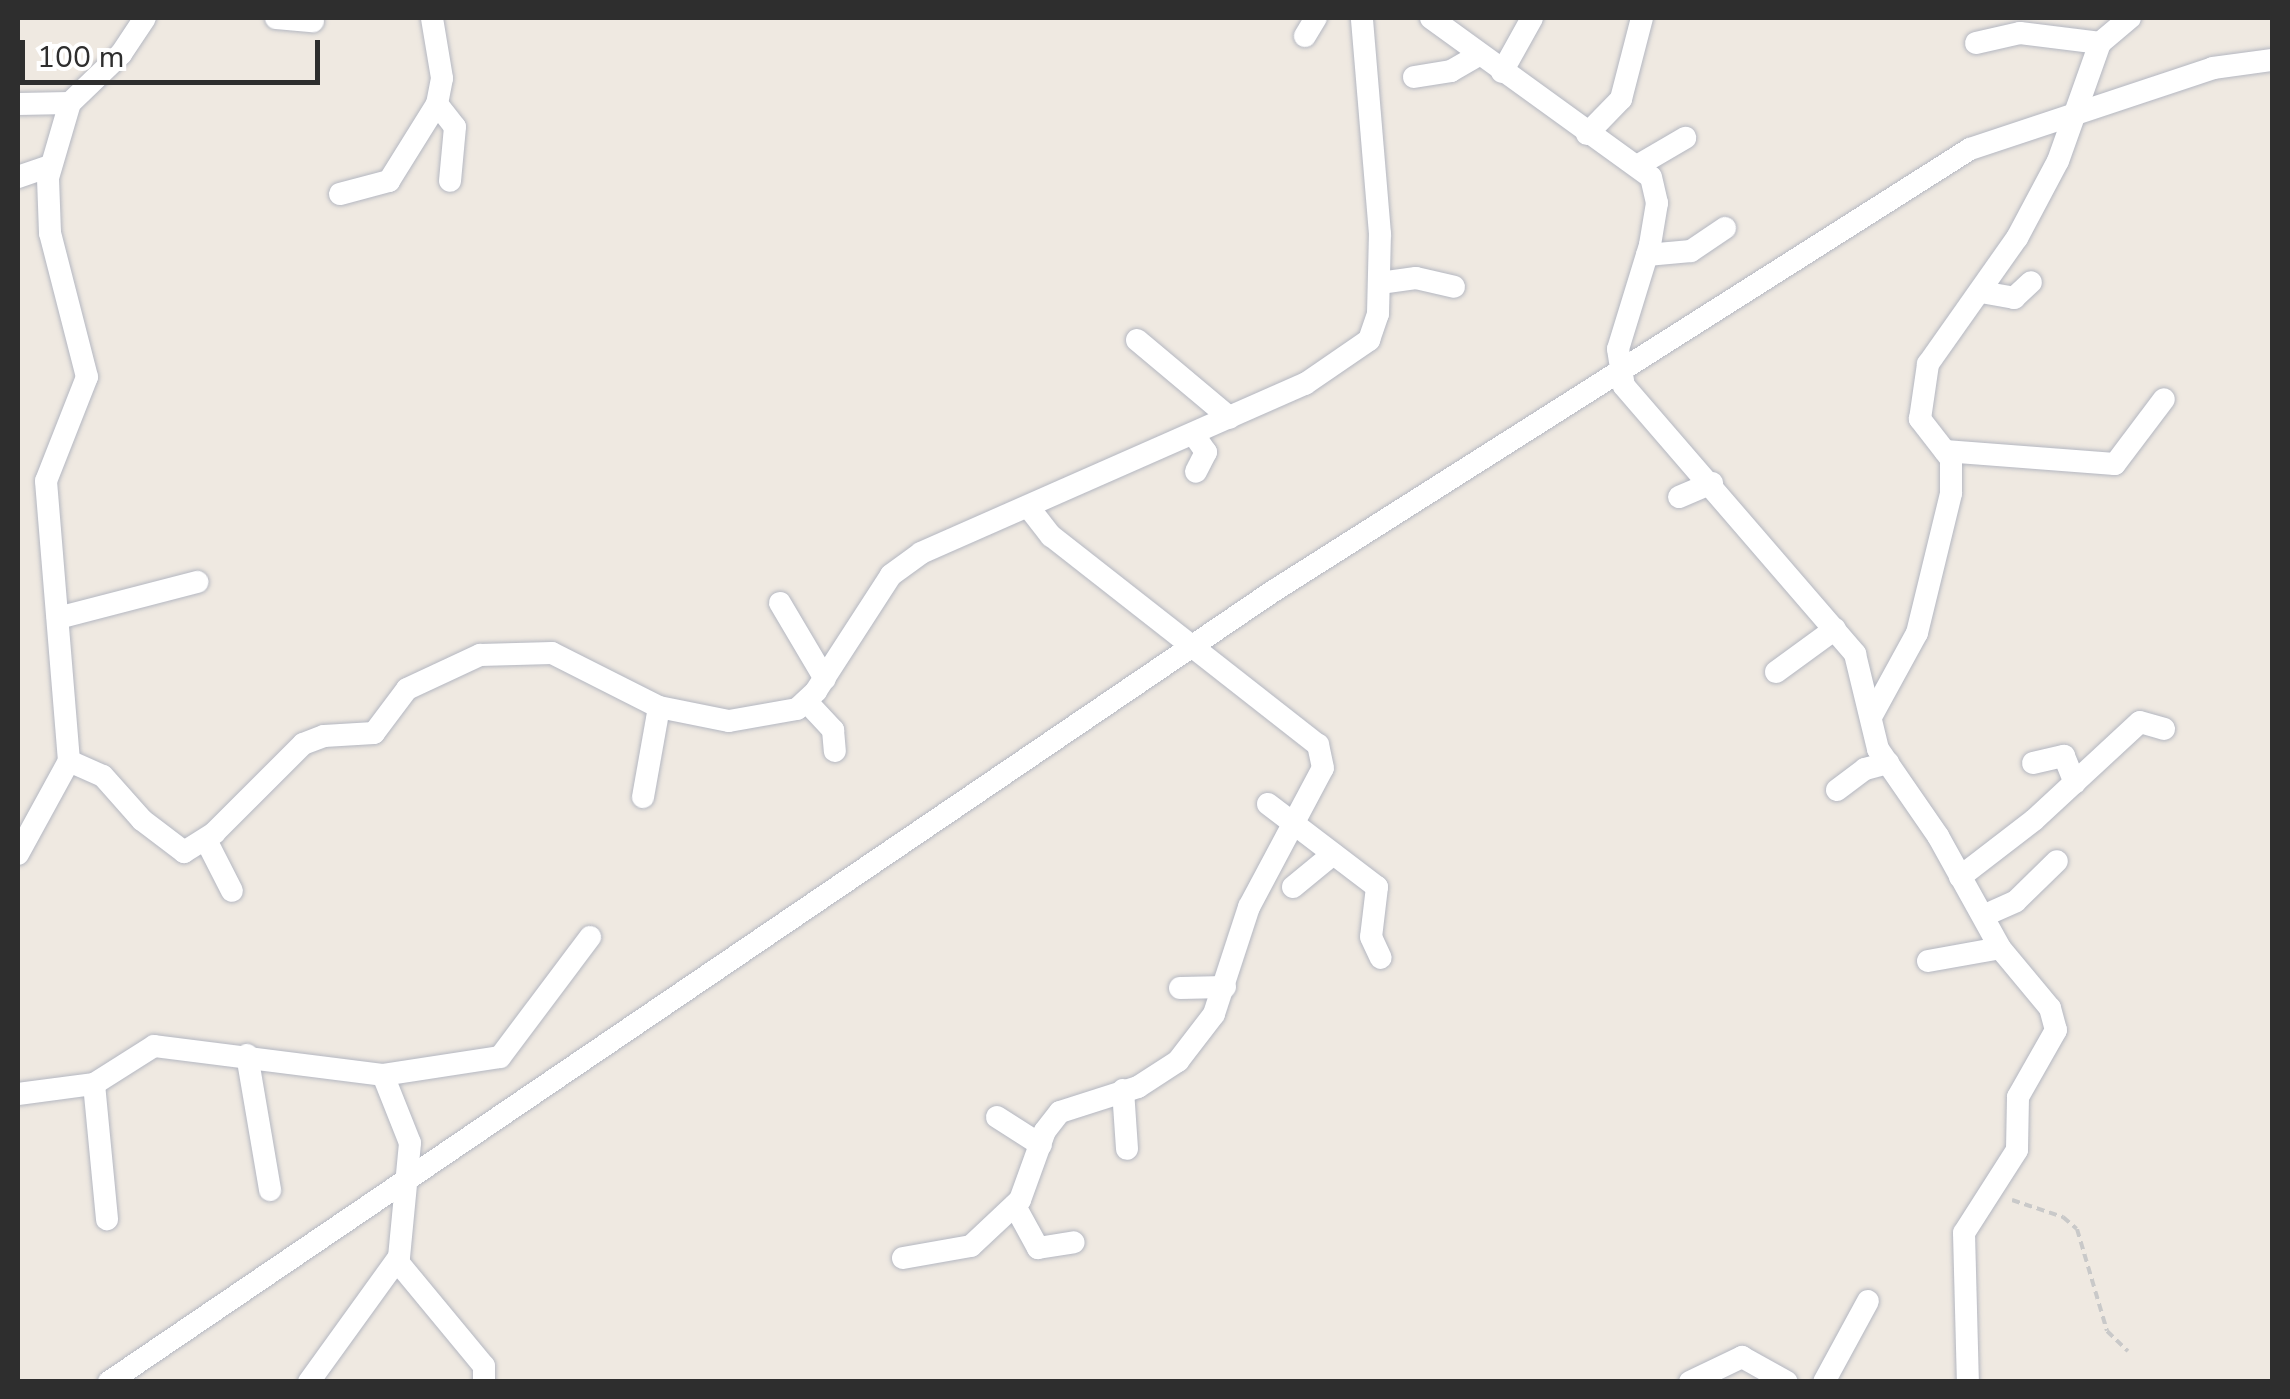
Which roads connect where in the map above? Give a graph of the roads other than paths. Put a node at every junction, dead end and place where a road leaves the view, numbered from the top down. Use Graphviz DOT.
graph roads {
  1 [pos="144,18"];
  2 [pos="276,18"];
  3 [pos="432,18"];
  4 [pos="1362,18"];
  5 [pos="1431,18"];
  6 [pos="1532,18"];
  7 [pos="1642,18"];
  8 [pos="2130,18"];
  9 [pos="313,20"];
  10 [pos="1976,43"];
  11 [pos="2100,43"];
  12 [pos="1479,55"];
  13 [pos="2272,60"];
  14 [pos="1502,72"];
  15 [pos="1414,77"];
  16 [pos="70,103"];
  17 [pos="18,104"];
  18 [pos="437,104"];
  19 [pos="2078,112"];
  20 [pos="1587,134"];
  21 [pos="1685,138"];
  22 [pos="50,166"];
  23 [pos="1637,166"];
  24 [pos="18,176"];
  25 [pos="450,180"];
  26 [pos="340,194"];
  27 [pos="1726,228"];
  28 [pos="1647,255"];
  29 [pos="1380,282"];
  30 [pos="2030,282"];
  31 [pos="1454,288"];
  32 [pos="1981,292"];
  33 [pos="1137,340"];
  34 [pos="1620,371"];
  35 [pos="2164,399"];
  36 [pos="1230,418"];
  37 [pos="1194,435"];
  38 [pos="1945,450"];
  39 [pos="1196,472"];
  40 [pos="1712,483"];
  41 [pos="1679,497"];
  42 [pos="1031,510"];
  43 [pos="197,582"];
  44 [pos="780,602"];
  45 [pos="58,618"];
  46 [pos="1835,629"];
  47 [pos="1194,646"];
  48 [pos="1776,672"];
  49 [pos="825,679"];
  50 [pos="806,701"];
  51 [pos="658,707"];
  52 [pos="1872,717"];
  53 [pos="2164,729"];
  54 [pos="835,752"];
  55 [pos="70,762"];
  56 [pos="1888,763"];
  57 [pos="2033,763"];
  58 [pos="2075,783"];
  59 [pos="1836,790"];
  60 [pos="643,798"];
  61 [pos="1268,804"];
  62 [pos="1295,827"];
  63 [pos="206,840"];
  64 [pos="18,854"];
  65 [pos="1334,854"];
  66 [pos="2058,861"];
  67 [pos="1960,877"];
  68 [pos="1292,887"];
  69 [pos="232,891"];
  70 [pos="1982,916"];
  71 [pos="590,937"];
  72 [pos="2000,948"];
  73 [pos="1381,958"];
  74 [pos="1928,961"];
  75 [pos="1225,986"];
  76 [pos="1180,988"];
  77 [pos="247,1055"];
  78 [pos="383,1075"];
  79 [pos="94,1084"];
  80 [pos="1123,1090"];
  81 [pos="18,1094"];
  82 [pos="998,1117"];
  83 [pos="1040,1145"];
  84 [pos="1127,1150"];
  85 [pos="411,1180"];
  86 [pos="270,1190"];
  87 [pos="1015,1206"];
  88 [pos="107,1219"];
  89 [pos="1074,1242"];
  90 [pos="902,1258"];
  91 [pos="396,1261"];
  92 [pos="1868,1301"];
  93 [pos="110,1382"];
  94 [pos="309,1382"];
  95 [pos="484,1382"];
  96 [pos="1690,1382"];
  97 [pos="1788,1382"];
  98 [pos="1824,1382"];
  99 [pos="1968,1382"];
  1 -- 16 [label="street"];
  2 -- 9 [label="street"];
  3 -- 18 [label="street"];
  4 -- 29 [label="street"];
  5 -- 12 [label="street"];
  6 -- 14 [label="street"];
  7 -- 20 [label="street"];
  8 -- 11 [label="street"];
  10 -- 11 [label="street"];
  11 -- 19 [label="street"];
  12 -- 14 [label="street"];
  12 -- 15 [label="street"];
  13 -- 19 [label="street"];
  14 -- 20 [label="street"];
  16 -- 17 [label="street"];
  16 -- 22 [label="street"];
  18 -- 25 [label="street"];
  18 -- 26 [label="street"];
  19 -- 32 [label="street"];
  19 -- 34 [label="street"];
  20 -- 23 [label="street"];
  21 -- 23 [label="street"];
  22 -- 24 [label="street"];
  22 -- 45 [label="street"];
  23 -- 28 [label="street"];
  27 -- 28 [label="street"];
  28 -- 34 [label="street"];
  29 -- 31 [label="street"];
  29 -- 36 [label="street"];
  30 -- 32 [label="street"];
  32 -- 38 [label="street"];
  33 -- 36 [label="street"];
  34 -- 40 [label="street"];
  34 -- 47 [label="street"];
  35 -- 38 [label="street"];
  36 -- 37 [label="street"];
  37 -- 39 [label="street"];
  37 -- 42 [label="street"];
  38 -- 52 [label="street"];
  40 -- 41 [label="street"];
  40 -- 46 [label="street"];
  42 -- 47 [label="street"];
  42 -- 49 [label="street"];
  43 -- 45 [label="street"];
  44 -- 49 [label="street"];
  45 -- 55 [label="street"];
  46 -- 48 [label="street"];
  46 -- 52 [label="street"];
  47 -- 62 [label="street"];
  47 -- 85 [label="street"];
  49 -- 50 [label="street"];
  50 -- 51 [label="street"];
  50 -- 54 [label="street"];
  51 -- 60 [label="street"];
  51 -- 63 [label="street"];
  52 -- 56 [label="street"];
  53 -- 58 [label="street"];
  55 -- 63 [label="street"];
  55 -- 64 [label="street"];
  56 -- 59 [label="street"];
  56 -- 67 [label="street"];
  57 -- 58 [label="street"];
  58 -- 67 [label="street"];
  61 -- 62 [label="street"];
  62 -- 65 [label="street"];
  62 -- 75 [label="street"];
  63 -- 69 [label="street"];
  65 -- 68 [label="street"];
  65 -- 73 [label="street"];
  66 -- 70 [label="street"];
  67 -- 70 [label="street"];
  70 -- 72 [label="street"];
  71 -- 78 [label="street"];
  72 -- 74 [label="street"];
  72 -- 99 [label="street"];
  75 -- 76 [label="street"];
  75 -- 80 [label="street"];
  77 -- 78 [label="street"];
  77 -- 79 [label="street"];
  77 -- 86 [label="street"];
  78 -- 85 [label="street"];
  79 -- 81 [label="street"];
  79 -- 88 [label="street"];
  80 -- 83 [label="street"];
  80 -- 84 [label="street"];
  82 -- 83 [label="street"];
  83 -- 87 [label="street"];
  85 -- 91 [label="street"];
  85 -- 93 [label="street"];
  87 -- 89 [label="street"];
  87 -- 90 [label="street"];
  91 -- 94 [label="street"];
  91 -- 95 [label="street"];
  92 -- 98 [label="street"];
  96 -- 97 [label="street"];
}
